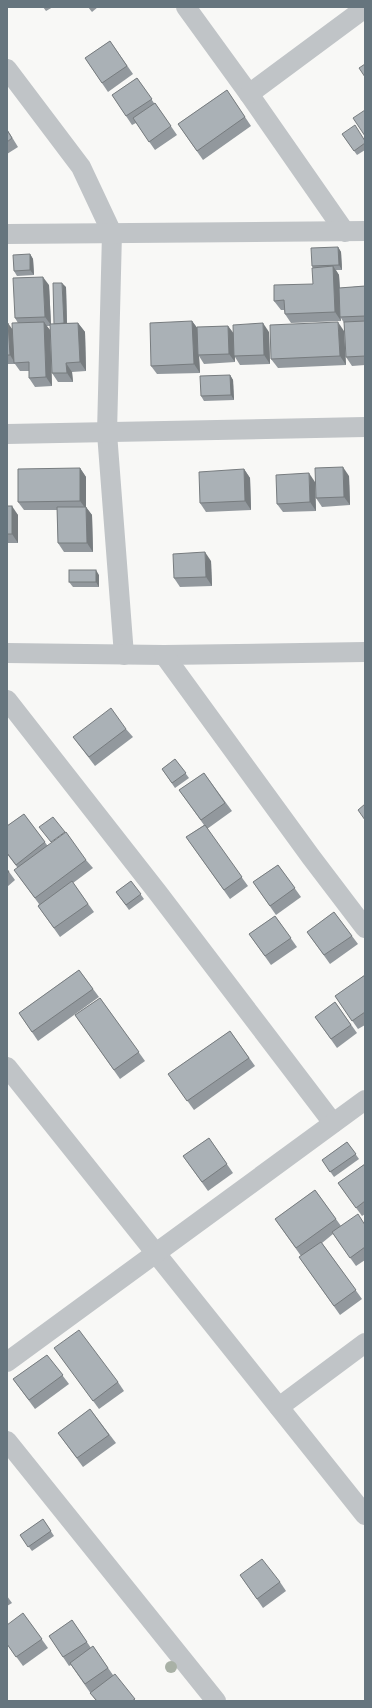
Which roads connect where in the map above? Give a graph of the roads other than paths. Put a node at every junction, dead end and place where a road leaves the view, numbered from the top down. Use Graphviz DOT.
graph roads {
  1 [pos="186,7"];
  2 [pos="365,8"];
  3 [pos="7,69"];
  4 [pos="249,94"];
  5 [pos="345,232"];
  6 [pos="365,232"];
  7 [pos="112,233"];
  8 [pos="7,234"];
  9 [pos="365,427"];
  10 [pos="107,433"];
  11 [pos="7,434"];
  12 [pos="365,652"];
  13 [pos="7,653"];
  14 [pos="124,655"];
  15 [pos="164,655"];
  16 [pos="7,700"];
  17 [pos="365,928"];
  18 [pos="7,1067"];
  19 [pos="365,1100"];
  20 [pos="333,1124"];
  21 [pos="155,1253"];
  22 [pos="365,1343"];
  23 [pos="7,1362"];
  24 [pos="279,1408"];
  25 [pos="7,1441"];
  26 [pos="365,1515"];
  27 [pos="216,1701"];
  1 -- 4 [label="street"];
  2 -- 4 [label="street"];
  3 -- 7 [label="street"];
  4 -- 5 [label="street"];
  5 -- 6 [label="street"];
  5 -- 7 [label="street"];
  7 -- 8 [label="street"];
  7 -- 10 [label="street"];
  9 -- 10 [label="street"];
  10 -- 11 [label="street"];
  10 -- 14 [label="street"];
  12 -- 15 [label="street"];
  13 -- 14 [label="street"];
  14 -- 15 [label="street"];
  15 -- 17 [label="street"];
  16 -- 20 [label="street"];
  18 -- 21 [label="street"];
  19 -- 20 [label="street"];
  20 -- 21 [label="street"];
  21 -- 23 [label="street"];
  21 -- 24 [label="street"];
  22 -- 24 [label="street"];
  24 -- 26 [label="street"];
  25 -- 27 [label="street"];
}
